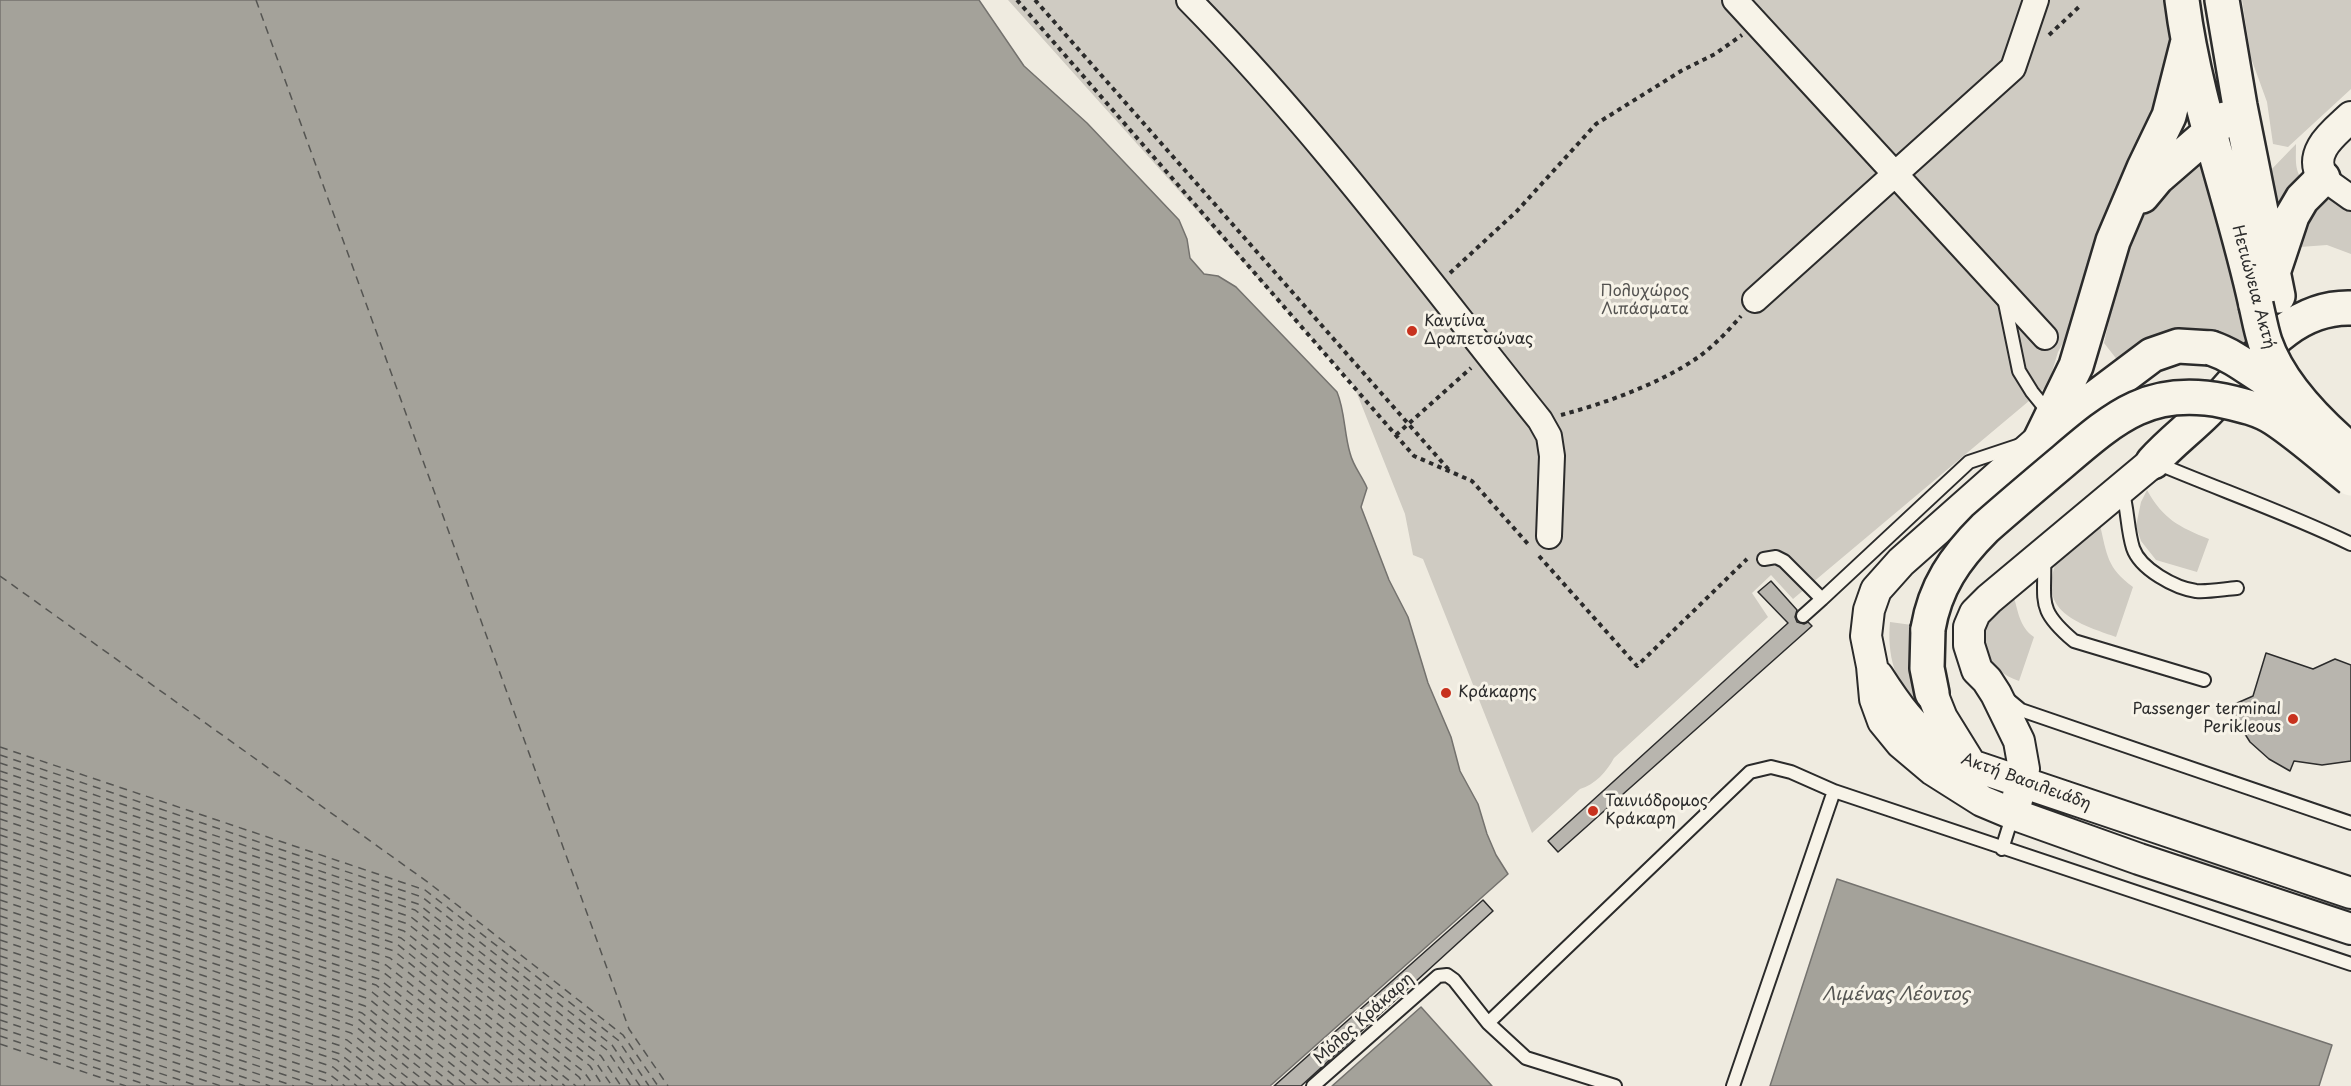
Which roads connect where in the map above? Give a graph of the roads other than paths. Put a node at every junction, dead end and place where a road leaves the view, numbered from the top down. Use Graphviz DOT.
graph roads {
  1 [pos="1189,0"];
  2 [pos="1736,0"];
  3 [pos="2036,0"];
  4 [pos="2182,0"];
  5 [pos="2222,0"];
  6 [pos="2188,41"];
  7 [pos="2240,106"];
  8 [pos="2351,117"];
  9 [pos="2210,133"];
  10 [pos="1894,174"];
  11 [pos="2323,178"];
  12 [pos="2351,198"];
  13 [pos="2122,219"];
  14 [pos="2003,291"];
  15 [pos="2269,291"];
  16 [pos="1755,300"];
  17 [pos="2351,308"];
  18 [pos="2045,337"];
  19 [pos="2298,397"];
  20 [pos="2351,421"];
  21 [pos="2046,428"];
  22 [pos="2351,451"];
  23 [pos="2153,462"];
  24 [pos="2351,479"];
  25 [pos="2122,490"];
  26 [pos="1549,536"];
  27 [pos="2351,544"];
  28 [pos="2044,555"];
  29 [pos="1764,559"];
  30 [pos="2237,588"];
  31 [pos="1822,599"];
  32 [pos="1803,616"];
  33 [pos="1872,666"];
  34 [pos="1987,680"];
  35 [pos="2204,680"];
  36 [pos="1932,693"];
  37 [pos="1971,765"];
  38 [pos="2022,782"];
  39 [pos="1833,791"];
  40 [pos="2013,814"];
  41 [pos="2351,823"];
  42 [pos="2002,849"];
  43 [pos="2351,893"];
  44 [pos="2351,930"];
  45 [pos="2351,964"];
  46 [pos="1488,1023"];
  47 [pos="1313,1086"];
  48 [pos="1615,1086"];
  49 [pos="1733,1086"];
  1 -- 26 [label="street"];
  2 -- 10 [label="street"];
  3 -- 10 [label="street"];
  4 -- 6 [label="main road, Ηετιώνεια Ακτή"];
  5 -- 7 [label="main road, Ηετιώνεια Ακτή"];
  6 -- 9 [label="main road, Ηετιώνεια Ακτή"];
  6 -- 13 [label="main road"];
  7 -- 9 [label="main road"];
  7 -- 15 [label="main road, Ηετιώνεια Ακτή"];
  8 -- 11 [label="street"];
  9 -- 13 [label="main road"];
  9 -- 15 [label="main road, Ηετιώνεια Ακτή"];
  10 -- 14 [label="street"];
  10 -- 16 [label="street"];
  11 -- 12 [label="street"];
  11 -- 15 [label="main road"];
  13 -- 21 [label="main road"];
  14 -- 18 [label="street"];
  14 -- 21 [label="lane"];
  15 -- 19 [label="main road, Ηετιώνεια Ακτή, bridge"];
  15 -- 20 [label="main road, Ηετιώνεια Ακτή"];
  17 -- 23 [label="main road"];
  19 -- 21 [label="main road, bridge"];
  19 -- 22 [label="main road, Ηετιώνεια Ακτή, bridge"];
  21 -- 31 [label="lane"];
  21 -- 33 [label="street"];
  23 -- 25 [label="street"];
  23 -- 27 [label="lane"];
  24 -- 36 [label="main road, bridge"];
  25 -- 28 [label="street"];
  25 -- 30 [label="lane"];
  28 -- 34 [label="street"];
  28 -- 35 [label="lane"];
  29 -- 31 [label="lane"];
  31 -- 32 [label="lane"];
  33 -- 37 [label="street, Ακτή Βασιλειάδη"];
  33 -- 40 [label="street, Ακτή Βασιλειάδη"];
  34 -- 38 [label="street"];
  34 -- 41 [label="lane"];
  36 -- 37 [label="street"];
  37 -- 38 [label="street, Ακτή Βασιλειάδη"];
  38 -- 40 [label="street"];
  38 -- 43 [label="street, Ακτή Βασιλειάδη"];
  39 -- 42 [label="lane"];
  39 -- 46 [label="lane"];
  39 -- 49 [label="lane"];
  40 -- 42 [label="lane"];
  40 -- 44 [label="street, Ακτή Βασιλειάδη"];
  42 -- 45 [label="lane"];
  46 -- 47 [label="lane, Μόλος Κράκαρη"];
  46 -- 48 [label="lane"];
}
